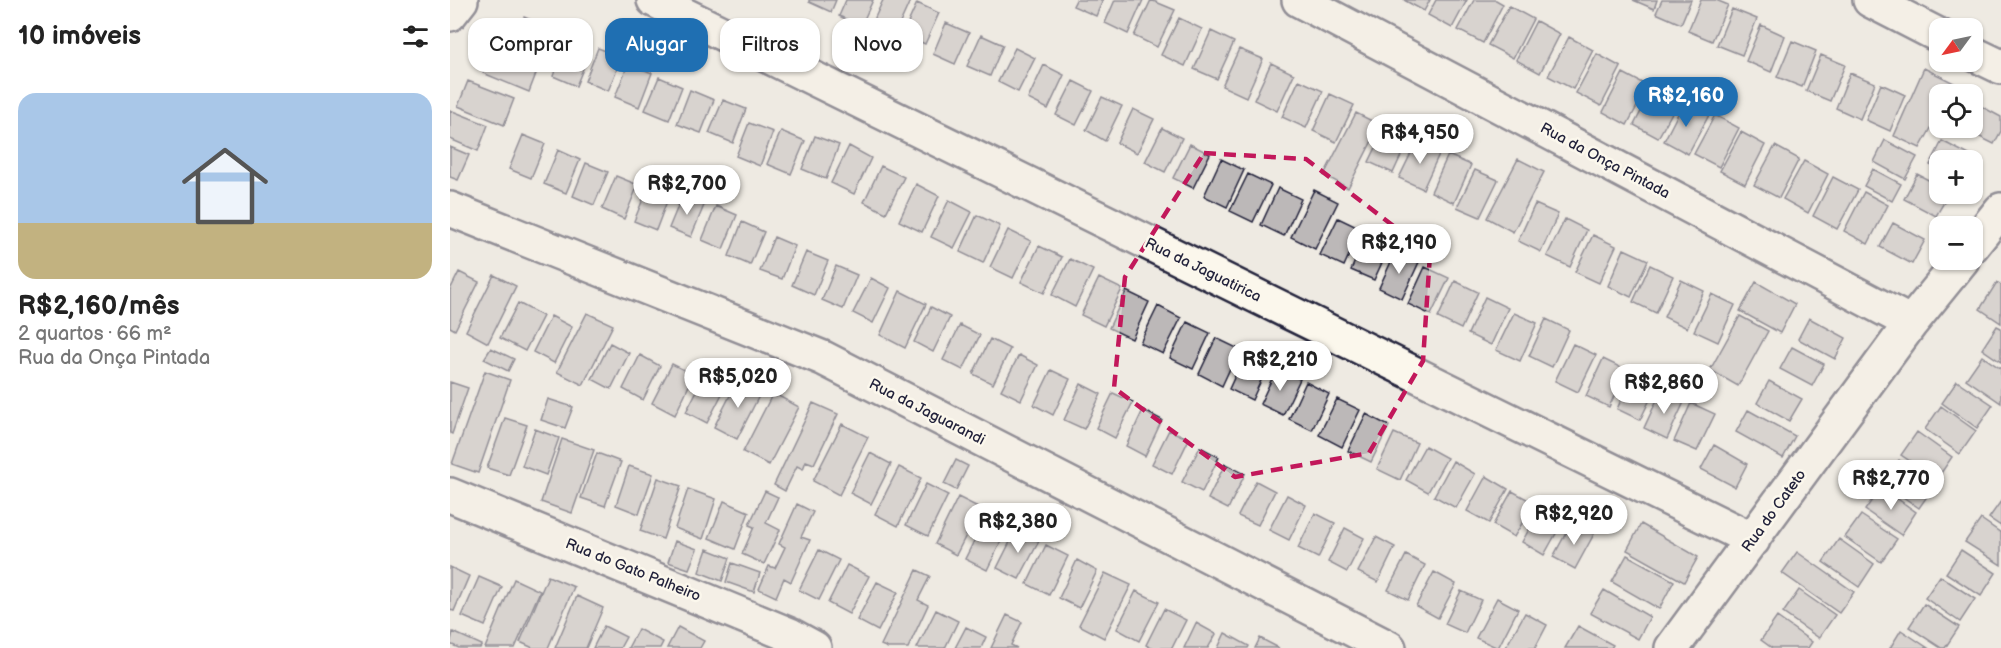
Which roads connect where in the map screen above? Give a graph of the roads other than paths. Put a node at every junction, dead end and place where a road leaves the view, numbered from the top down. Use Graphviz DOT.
graph roads {
  1 [pos="461,0"];
  2 [pos="654,0"];
  3 [pos="1299,0"];
  4 [pos="1870,0"];
  5 [pos="450,15"];
  6 [pos="1929,30"];
  7 [pos="1983,58"];
  8 [pos="2001,67"];
  9 [pos="450,209"];
  10 [pos="2001,210"];
  11 [pos="1983,232"];
  12 [pos="1954,270"];
  13 [pos="1911,323"];
  14 [pos="450,495"];
  15 [pos="1753,540"];
  16 [pos="814,648"];
  17 [pos="1389,648"];
  18 [pos="1672,648"];
  1 -- 5 [label="street"];
  2 -- 15 [label="street, Rua da Jaguatirica"];
  3 -- 13 [label="street, Rua da Onça Pintada"];
  4 -- 6 [label="street"];
  7 -- 8 [label="street"];
  9 -- 17 [label="street, Rua da Jaguarandi"];
  10 -- 11 [label="street"];
  12 -- 13 [label="street, Rua do Cateto"];
  13 -- 15 [label="street, Rua do Cateto"];
  14 -- 16 [label="street, Rua do Gato Palheiro"];
  15 -- 18 [label="street, Rua do Cateto"];
}
